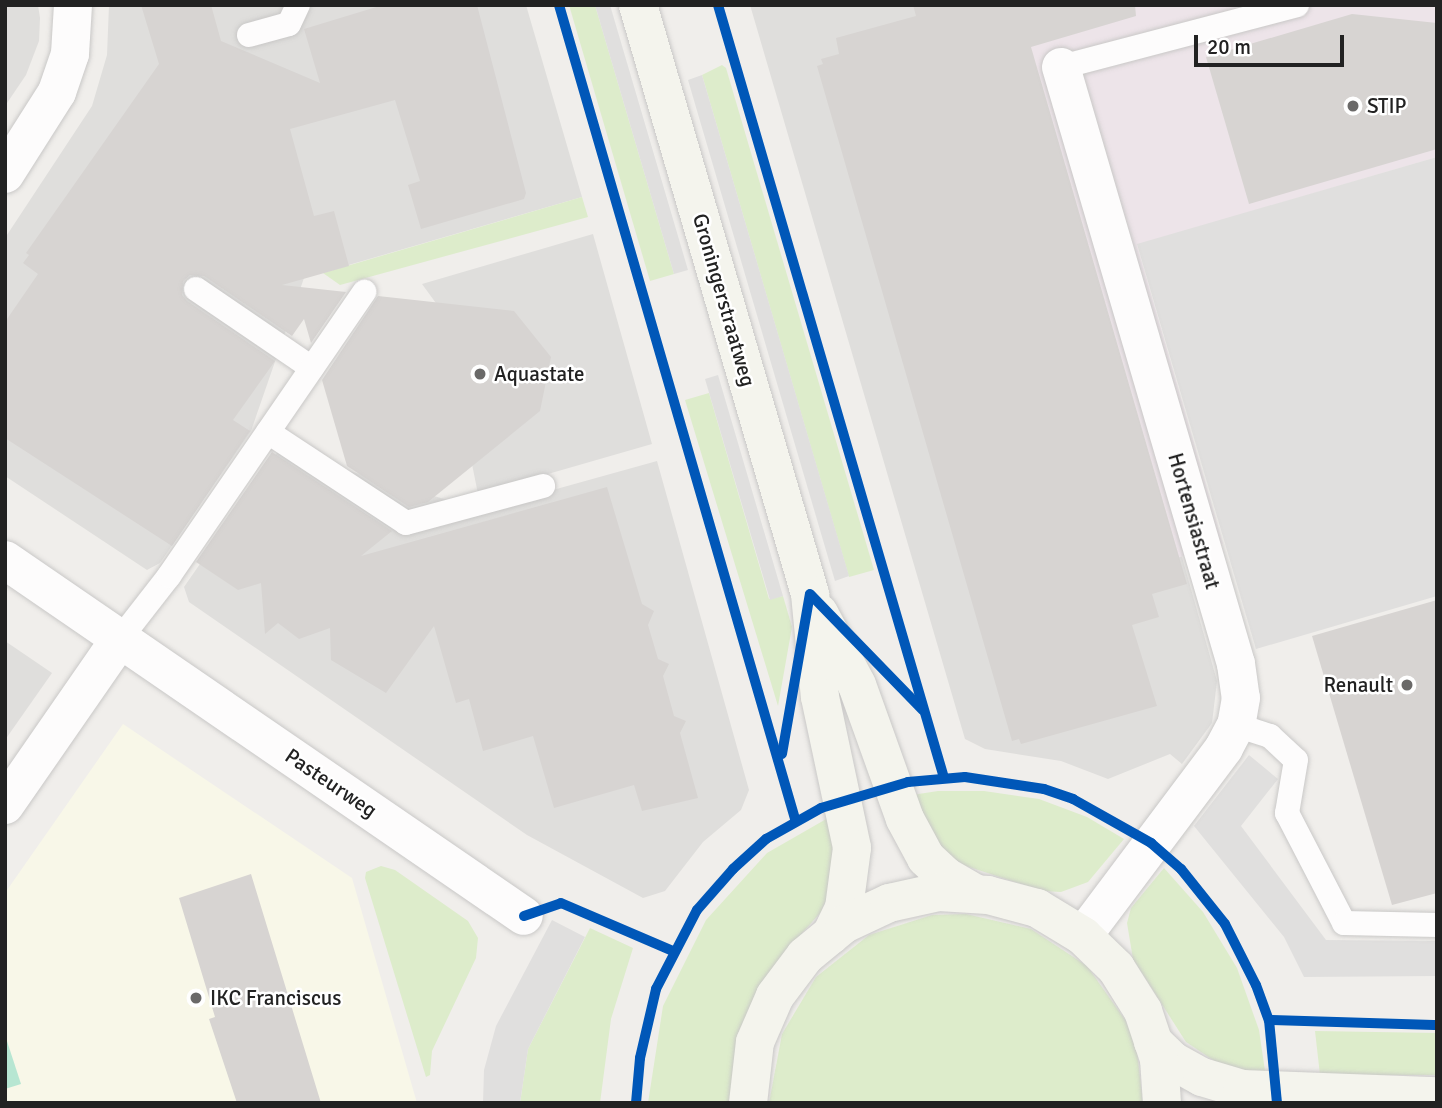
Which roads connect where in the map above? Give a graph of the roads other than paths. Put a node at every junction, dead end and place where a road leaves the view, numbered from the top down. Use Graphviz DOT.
graph roads {
  1 [pos="73,5"];
  2 [pos="298,5"];
  3 [pos="638,5"];
  4 [pos="1297,5"];
  5 [pos="249,35"];
  6 [pos="1062,67"];
  7 [pos="5,174"];
  8 [pos="196,289"];
  9 [pos="364,292"];
  10 [pos="312,368"];
  11 [pos="268,432"];
  12 [pos="543,486"];
  13 [pos="5,560"];
  14 [pos="810,594"];
  15 [pos="120,639"];
  16 [pos="1236,725"];
  17 [pos="5,805"];
  18 [pos="976,894"];
  19 [pos="524,916"];
  20 [pos="1437,925"];
  21 [pos="831,935"];
  22 [pos="1083,936"];
  23 [pos="1153,1042"];
  24 [pos="1437,1097"];
  25 [pos="748,1103"];
  26 [pos="1163,1103"];
  1 -- 7 [label="street"];
  2 -- 5 [label="lane"];
  3 -- 14 [label="main road, Groningerstraatweg"];
  4 -- 6 [label="lane"];
  6 -- 16 [label="street, Hortensiastraat"];
  8 -- 10 [label="lane"];
  9 -- 10 [label="lane"];
  10 -- 11 [label="lane"];
  11 -- 12 [label="lane"];
  11 -- 15 [label="lane"];
  13 -- 15 [label="street, Pasteurweg"];
  14 -- 18 [label="main road, Groningerstraatweg"];
  14 -- 21 [label="main road, Groningerstraatweg"];
  15 -- 17 [label="street"];
  15 -- 19 [label="street, Pasteurweg"];
  16 -- 20 [label="lane"];
  16 -- 22 [label="street, Hortensiastraat"];
  18 -- 21 [label="main road"];
  18 -- 22 [label="main road"];
  21 -- 25 [label="main road"];
  22 -- 23 [label="main road"];
  23 -- 24 [label="main road"];
  23 -- 26 [label="main road"];
}
